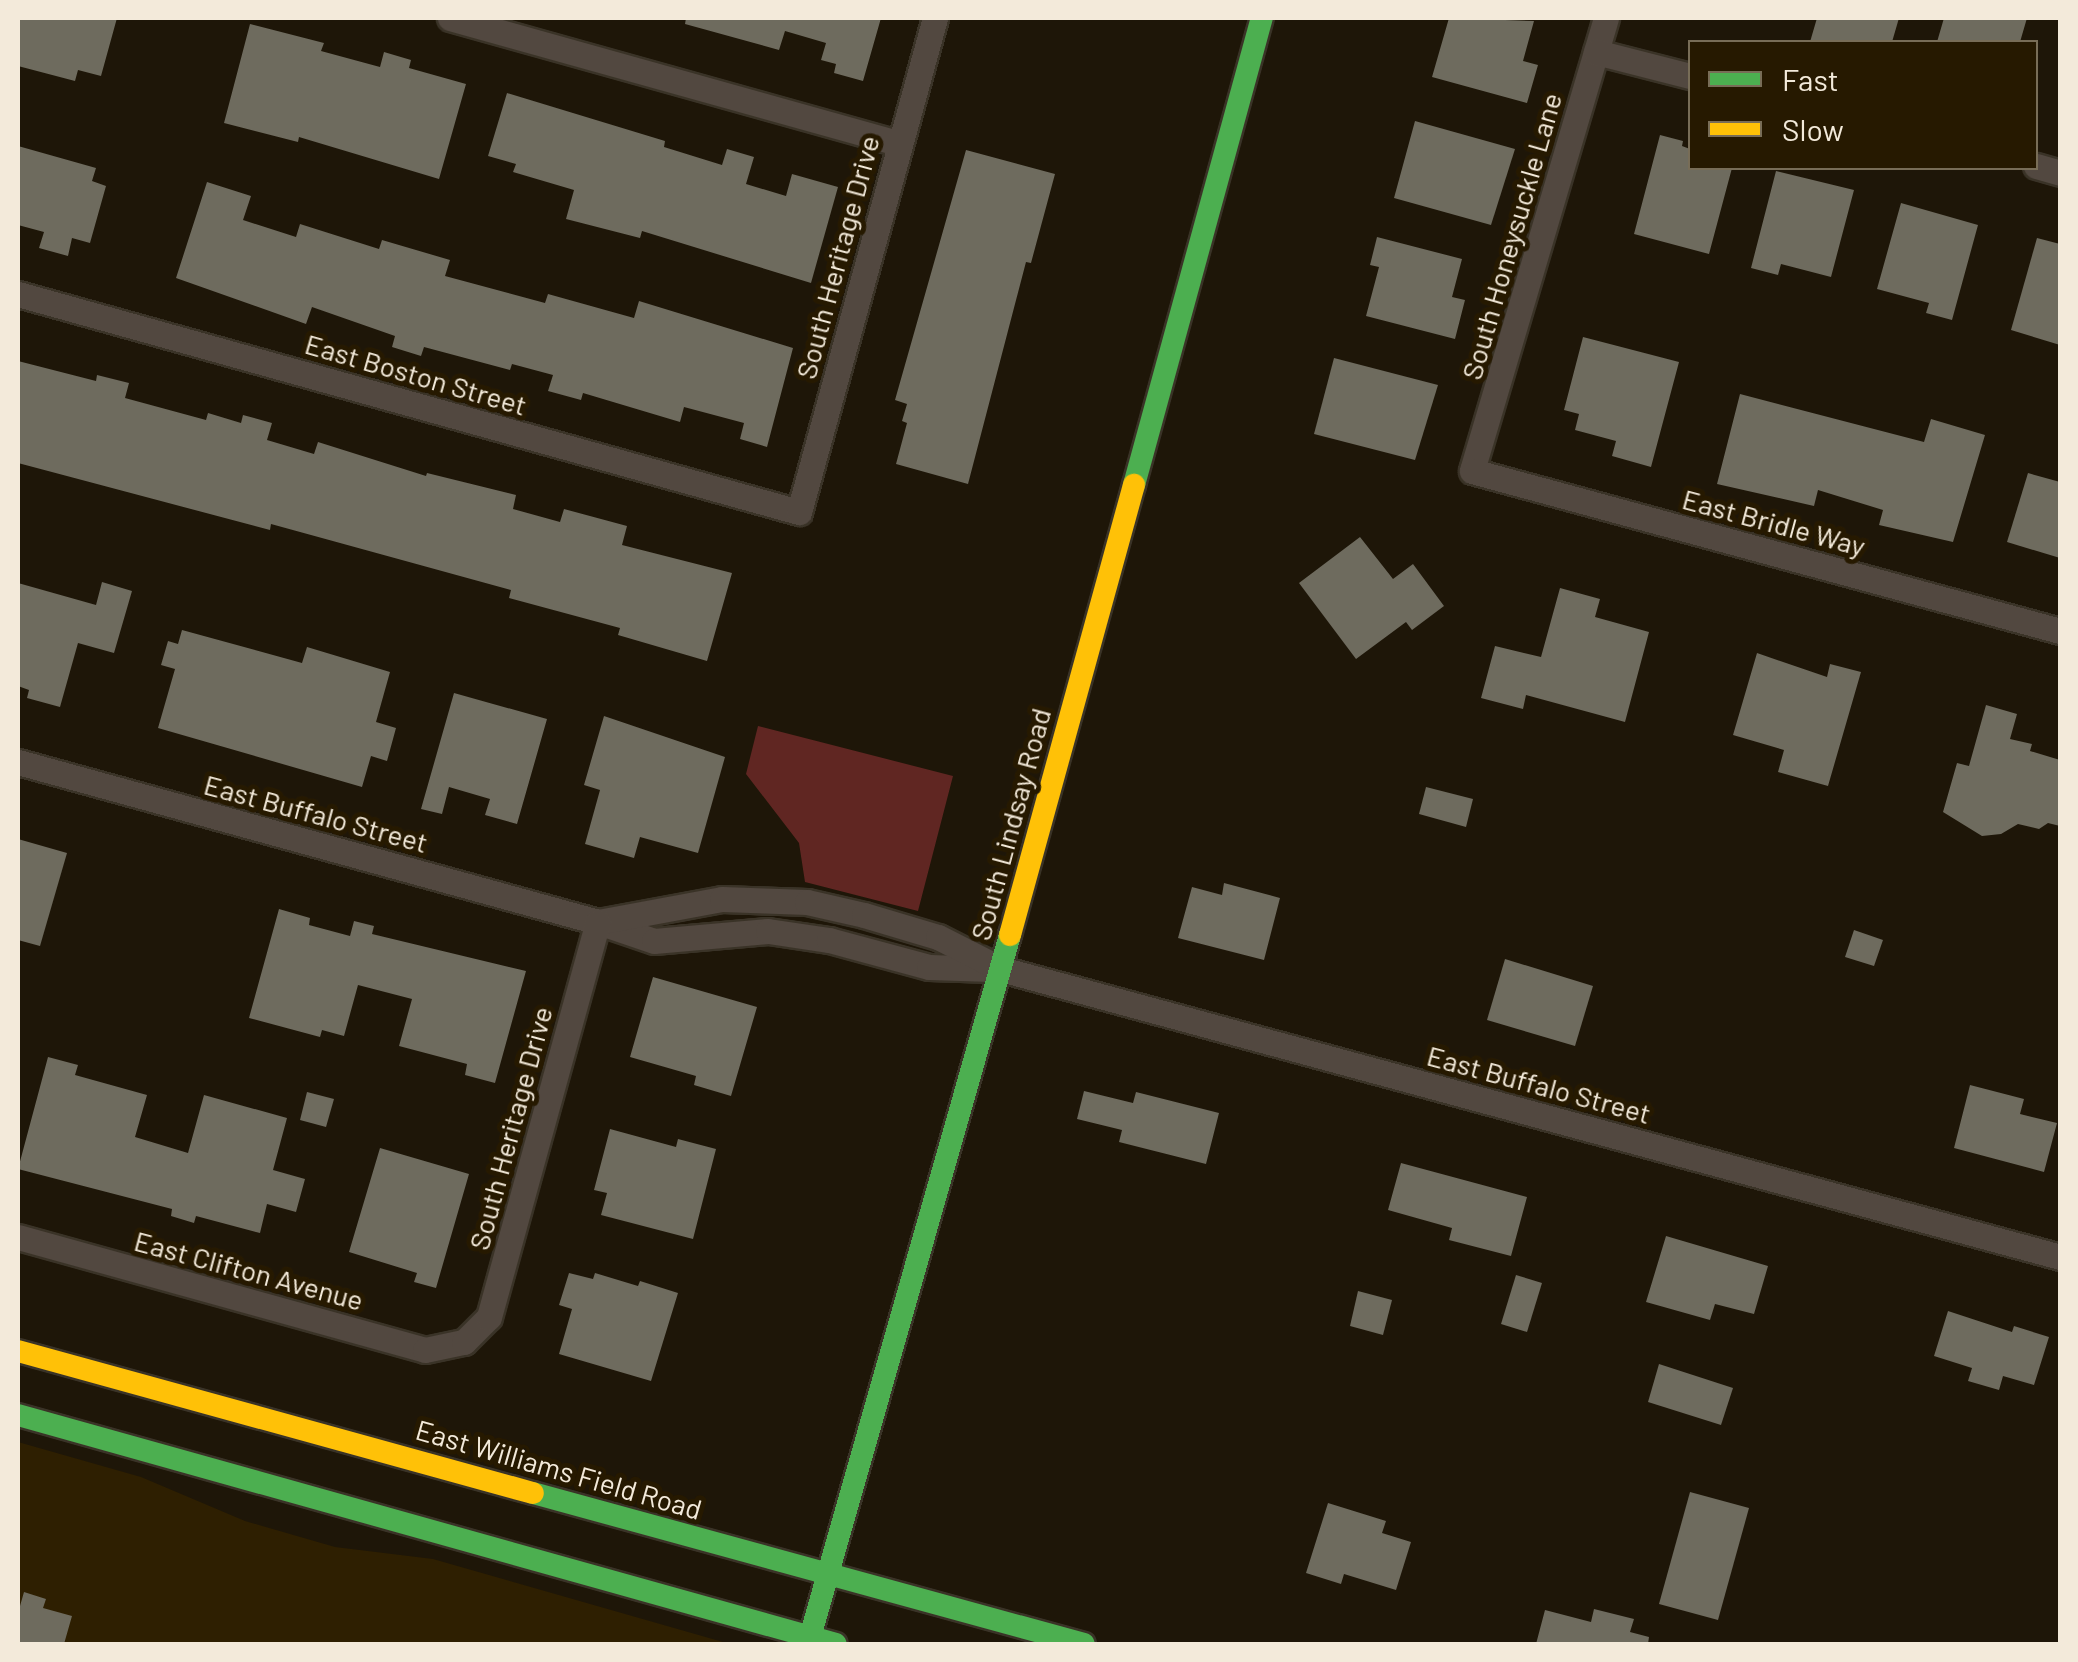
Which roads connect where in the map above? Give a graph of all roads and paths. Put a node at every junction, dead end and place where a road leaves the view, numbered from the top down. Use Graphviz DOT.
graph roads {
  1 [pos="450,18"];
  2 [pos="936,18"];
  3 [pos="1262,18"];
  4 [pos="1606,18"];
  5 [pos="1596,52"];
  6 [pos="1688,75"];
  7 [pos="899,143"];
  8 [pos="18,294"];
  9 [pos="1472,471"];
  10 [pos="799,512"];
  11 [pos="2060,631"];
  12 [pos="18,762"];
  13 [pos="598,922"];
  14 [pos="1001,969"];
  15 [pos="18,1238"];
  16 [pos="2060,1257"];
  17 [pos="464,1342"];
  18 [pos="18,1350"];
  19 [pos="18,1416"];
  20 [pos="828,1576"];
  21 [pos="809,1641"];
  22 [pos="836,1644"];
  23 [pos="1084,1644"];
  1 -- 7 [label="street"];
  2 -- 7 [label="street, South Heritage Drive"];
  3 -- 14 [label="main road, South Lindsay Road"];
  4 -- 5 [label="street, South Honeysuckle Lane"];
  5 -- 6 [label="street"];
  5 -- 9 [label="street, South Honeysuckle Lane"];
  7 -- 10 [label="street, South Heritage Drive"];
  8 -- 10 [label="street, East Boston Street"];
  9 -- 11 [label="street, East Bridle Way"];
  12 -- 13 [label="street, East Buffalo Street"];
  13 -- 14 [label="street, East Buffalo Street"];
  13 -- 17 [label="street, South Heritage Drive"];
  14 -- 16 [label="street, East Buffalo Street"];
  14 -- 20 [label="main road, South Lindsay Road"];
  15 -- 17 [label="street, East Clifton Avenue"];
  18 -- 20 [label="main road, East Williams Field Road"];
  19 -- 21 [label="main road"];
  20 -- 21 [label="main road, South Lindsay Road"];
  20 -- 23 [label="main road, East Williams Field Road"];
  21 -- 22 [label="main road"];
}
